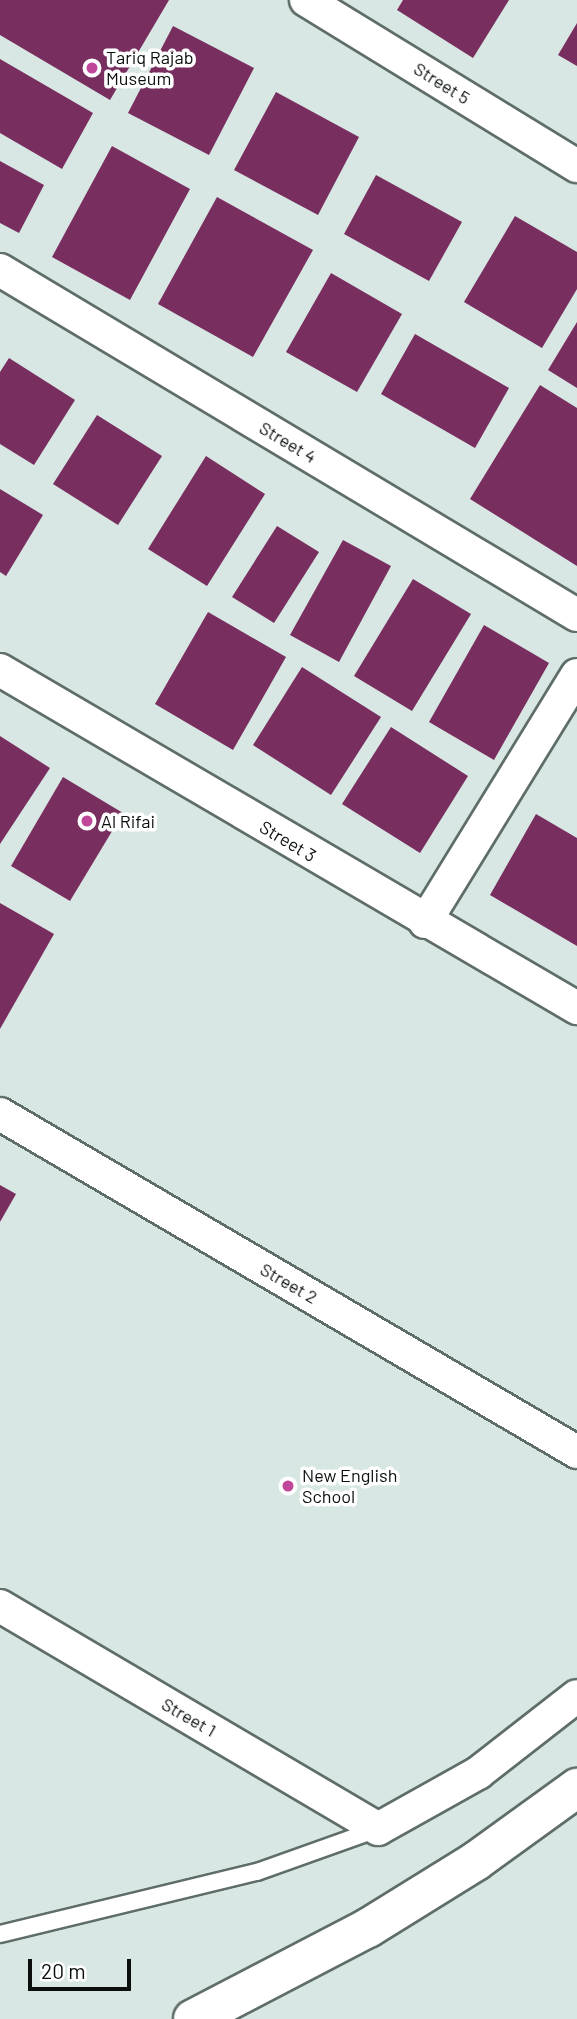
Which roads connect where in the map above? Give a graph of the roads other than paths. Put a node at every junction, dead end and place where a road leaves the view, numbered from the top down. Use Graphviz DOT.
graph roads {
  1 [pos="306,0"];
  2 [pos="577,166"];
  3 [pos="0,270"];
  4 [pos="577,615"];
  5 [pos="0,670"];
  6 [pos="577,675"];
  7 [pos="425,922"];
  8 [pos="577,1008"];
  9 [pos="0,1114"];
  10 [pos="577,1452"];
  11 [pos="3,1615"];
  12 [pos="577,1696"];
  13 [pos="577,1788"];
  14 [pos="378,1829"];
  15 [pos="0,1934"];
  16 [pos="192,2019"];
  1 -- 2 [label="street, Street 5"];
  3 -- 4 [label="street, Street 4"];
  5 -- 7 [label="street, Street 3"];
  6 -- 7 [label="street"];
  7 -- 8 [label="street, Street 3"];
  9 -- 10 [label="street, Street 2"];
  11 -- 14 [label="street, Street 1"];
  12 -- 14 [label="street"];
  13 -- 16 [label="highway"];
  14 -- 15 [label="lane"];
}
